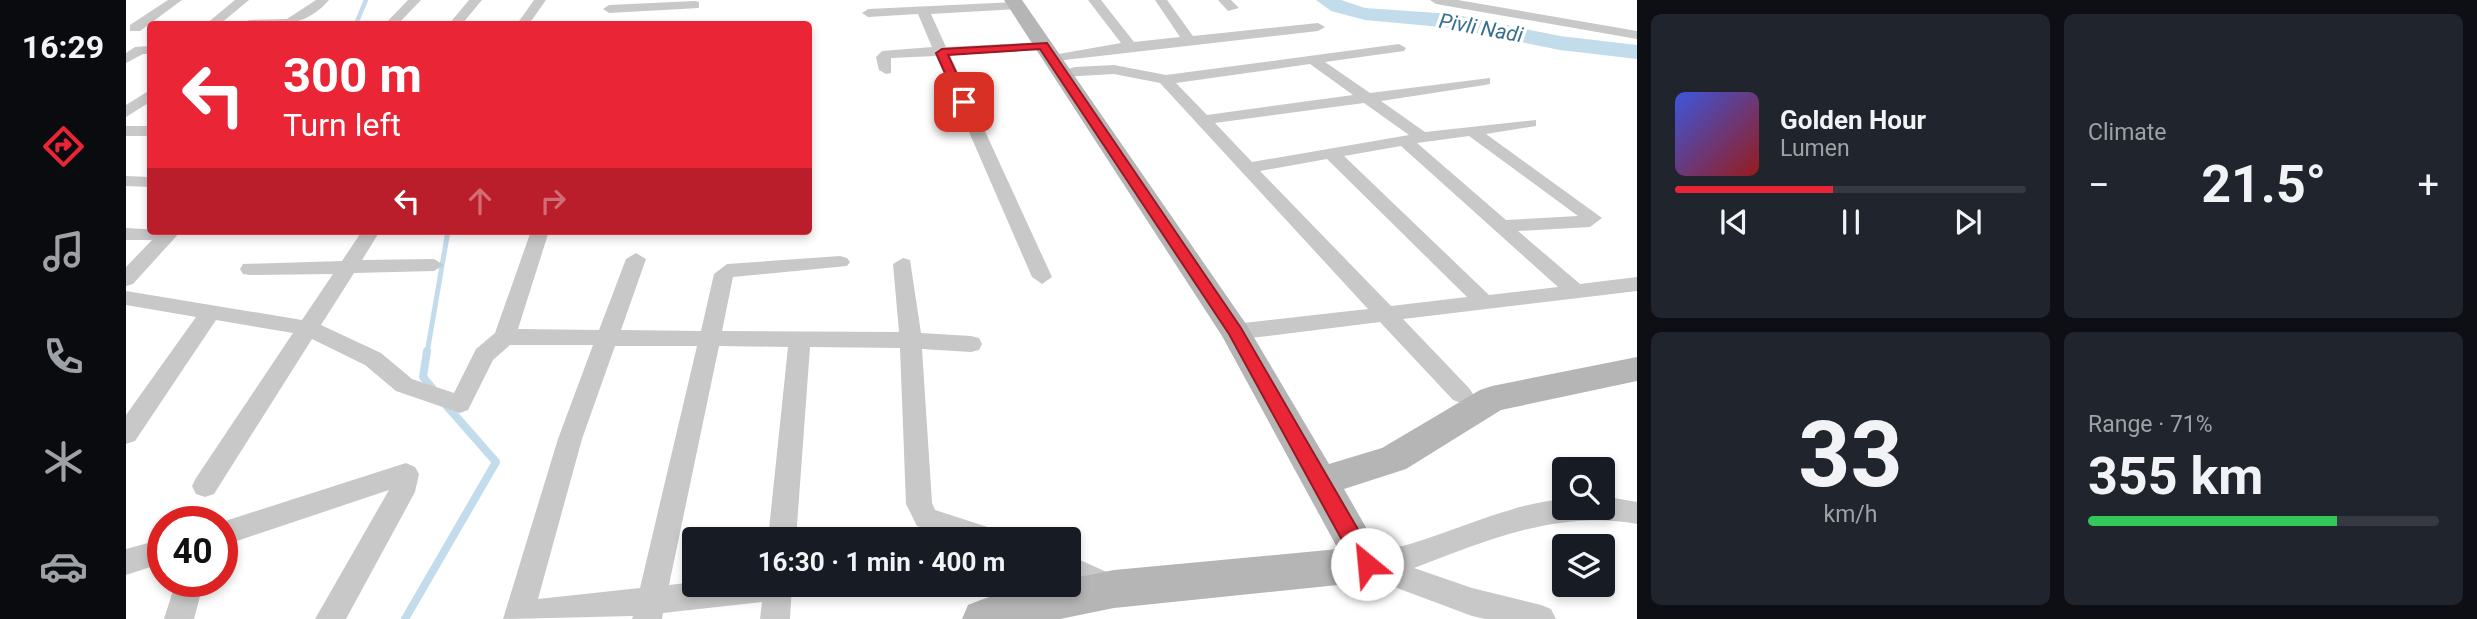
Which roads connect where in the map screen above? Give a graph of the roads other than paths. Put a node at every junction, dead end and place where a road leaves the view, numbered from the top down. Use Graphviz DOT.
graph roads {
  1 [pos="176,0"];
  2 [pos="243,0"];
  3 [pos="323,0"];
  4 [pos="415,0"];
  5 [pos="475,0"];
  6 [pos="540,0"];
  7 [pos="1094,0"];
  8 [pos="1161,0"];
  9 [pos="1436,0"];
  10 [pos="1015,3"];
  11 [pos="612,5"];
  12 [pos="695,7"];
  13 [pos="922,9"];
  14 [pos="868,13"];
  15 [pos="216,21"];
  16 [pos="299,21"];
  17 [pos="394,21"];
  18 [pos="458,21"];
  19 [pos="525,21"];
  20 [pos="604,21"];
  21 [pos="1318,27"];
  22 [pos="130,28"];
  23 [pos="1637,36"];
  24 [pos="1190,41"];
  25 [pos="1130,46"];
  26 [pos="1399,48"];
  27 [pos="139,50"];
  28 [pos="942,53"];
  29 [pos="126,59"];
  30 [pos="1052,59"];
  31 [pos="1314,61"];
  32 [pos="887,70"];
  33 [pos="1165,80"];
  34 [pos="1485,81"];
  35 [pos="147,97"];
  36 [pos="1367,98"];
  37 [pos="126,113"];
  38 [pos="1202,120"];
  39 [pos="1530,123"];
  40 [pos="126,131"];
  41 [pos="147,131"];
  42 [pos="1472,131"];
  43 [pos="1413,139"];
  44 [pos="1331,153"];
  45 [pos="1247,168"];
  46 [pos="126,181"];
  47 [pos="147,182"];
  48 [pos="1501,226"];
  49 [pos="126,234"];
  50 [pos="147,234"];
  51 [pos="168,235"];
  52 [pos="368,235"];
  53 [pos="539,235"];
  54 [pos="636,259"];
  55 [pos="840,262"];
  56 [pos="903,264"];
  57 [pos="435,265"];
  58 [pos="348,267"];
  59 [pos="250,269"];
  60 [pos="1042,276"];
  61 [pos="126,279"];
  62 [pos="1637,284"];
  63 [pos="1575,291"];
  64 [pos="126,298"];
  65 [pos="1484,302"];
  66 [pos="210,312"];
  67 [pos="1384,314"];
  68 [pos="308,328"];
  69 [pos="1236,332"];
  70 [pos="506,337"];
  71 [pos="606,337"];
  72 [pos="708,338"];
  73 [pos="911,340"];
  74 [pos="800,341"];
  75 [pos="971,344"];
  76 [pos="1637,350"];
  77 [pos="1637,369"];
  78 [pos="1461,394"];
  79 [pos="126,434"];
  80 [pos="1358,469"];
  81 [pos="1320,482"];
  82 [pos="205,486"];
  83 [pos="1637,513"];
  84 [pos="783,527"];
  85 [pos="952,527"];
  86 [pos="238,529"];
  87 [pos="147,556"];
  88 [pos="126,562"];
  89 [pos="1367,564"];
  90 [pos="1081,574"];
  91 [pos="1114,589"];
  92 [pos="185,597"];
  93 [pos="721,597"];
  94 [pos="777,597"];
  95 [pos="648,611"];
  96 [pos="518,617"];
  97 [pos="179,619"];
  98 [pos="330,619"];
  99 [pos="775,619"];
  100 [pos="983,619"];
  101 [pos="1541,619"];
  1 -- 22 [label="street"];
  2 -- 15 [label="street"];
  3 -- 16 [label="street"];
  4 -- 17 [label="street"];
  5 -- 18 [label="street"];
  6 -- 19 [label="street"];
  7 -- 25 [label="street"];
  8 -- 24 [label="street"];
  9 -- 23 [label="street"];
  10 -- 13 [label="street"];
  10 -- 30 [label="street"];
  11 -- 12 [label="street"];
  11 -- 20 [label="street"];
  13 -- 14 [label="street"];
  13 -- 28 [label="street"];
  21 -- 24 [label="street"];
  24 -- 25 [label="street"];
  25 -- 30 [label="street"];
  26 -- 31 [label="street"];
  27 -- 29 [label="street"];
  28 -- 30 [label="street"];
  28 -- 32 [label="street"];
  28 -- 60 [label="street"];
  30 -- 33 [label="street"];
  30 -- 69 [label="street"];
  31 -- 33 [label="street"];
  31 -- 36 [label="street"];
  33 -- 38 [label="street"];
  34 -- 36 [label="street"];
  35 -- 37 [label="street"];
  36 -- 38 [label="street"];
  36 -- 43 [label="street"];
  38 -- 45 [label="street"];
  39 -- 42 [label="street"];
  40 -- 41 [label="street"];
  42 -- 43 [label="street"];
  42 -- 48 [label="street"];
  43 -- 44 [label="street"];
  43 -- 48 [label="street"];
  44 -- 45 [label="street"];
  44 -- 65 [label="street"];
  45 -- 67 [label="street"];
  46 -- 47 [label="street"];
  48 -- 63 [label="street"];
  49 -- 50 [label="street"];
  51 -- 61 [label="street"];
  52 -- 58 [label="street"];
  53 -- 70 [label="street"];
  54 -- 71 [label="street"];
  55 -- 72 [label="street"];
  56 -- 73 [label="street"];
  57 -- 58 [label="street"];
  58 -- 59 [label="street"];
  58 -- 68 [label="street"];
  62 -- 63 [label="street"];
  63 -- 65 [label="street"];
  64 -- 66 [label="street"];
  65 -- 67 [label="street"];
  66 -- 68 [label="street"];
  66 -- 79 [label="street"];
  67 -- 69 [label="street"];
  67 -- 78 [label="street"];
  68 -- 70 [label="street"];
  68 -- 82 [label="street"];
  69 -- 81 [label="street"];
  70 -- 71 [label="street"];
  71 -- 72 [label="street"];
  71 -- 96 [label="street"];
  72 -- 74 [label="street"];
  72 -- 95 [label="street"];
  73 -- 74 [label="street"];
  73 -- 75 [label="street"];
  73 -- 85 [label="street"];
  74 -- 84 [label="street"];
  76 -- 78 [label="street"];
  77 -- 80 [label="street"];
  78 -- 80 [label="street"];
  80 -- 81 [label="street"];
  81 -- 89 [label="street"];
  83 -- 89 [label="street"];
  86 -- 98 [label="street"];
  87 -- 88 [label="street"];
  89 -- 91 [label="street"];
  89 -- 101 [label="street"];
  90 -- 91 [label="street"];
  91 -- 100 [label="street"];
  92 -- 97 [label="street"];
  93 -- 95 [label="street"];
  94 -- 99 [label="street"];
  95 -- 96 [label="street"];
}
